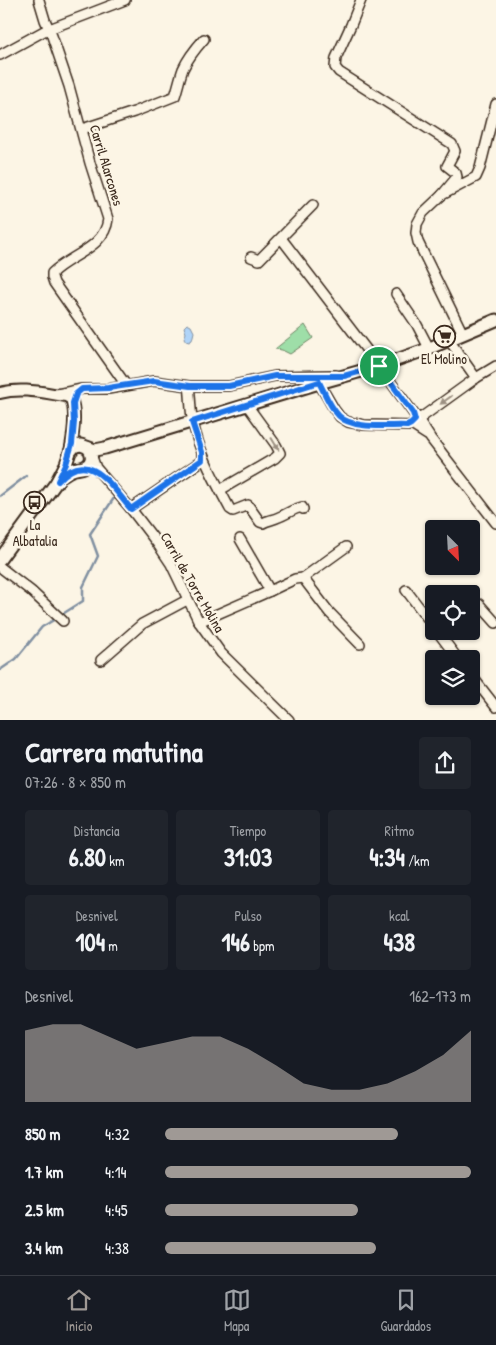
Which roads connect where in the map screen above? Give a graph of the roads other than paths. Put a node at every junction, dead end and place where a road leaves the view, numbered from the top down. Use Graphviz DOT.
graph roads {
  1 [pos="39,0"];
  2 [pos="125,0"];
  3 [pos="360,0"];
  4 [pos="49,29"];
  5 [pos="204,39"];
  6 [pos="0,55"];
  7 [pos="496,104"];
  8 [pos="82,129"];
  9 [pos="457,177"];
  10 [pos="467,183"];
  11 [pos="442,194"];
  12 [pos="313,205"];
  13 [pos="281,238"];
  14 [pos="251,257"];
  15 [pos="396,294"];
  16 [pos="496,320"];
  17 [pos="463,334"];
  18 [pos="449,340"];
  19 [pos="429,348"];
  20 [pos="379,366"];
  21 [pos="496,366"];
  22 [pos="344,376"];
  23 [pos="476,378"];
  24 [pos="319,382"];
  25 [pos="126,385"];
  26 [pos="190,386"];
  27 [pos="82,389"];
  28 [pos="0,393"];
  29 [pos="54,394"];
  30 [pos="73,403"];
  31 [pos="247,405"];
  32 [pos="414,415"];
  33 [pos="74,422"];
  34 [pos="192,422"];
  35 [pos="407,426"];
  36 [pos="431,439"];
  37 [pos="90,452"];
  38 [pos="202,452"];
  39 [pos="69,454"];
  40 [pos="193,467"];
  41 [pos="82,468"];
  42 [pos="209,471"];
  43 [pos="101,474"];
  44 [pos="58,481"];
  45 [pos="220,490"];
  46 [pos="131,509"];
  47 [pos="303,509"];
  48 [pos="494,517"];
  49 [pos="240,540"];
  50 [pos="346,547"];
  51 [pos="0,559"];
  52 [pos="0,567"];
  53 [pos="303,578"];
  54 [pos="406,590"];
  55 [pos="270,591"];
  56 [pos="187,600"];
  57 [pos="480,606"];
  58 [pos="425,615"];
  59 [pos="63,622"];
  60 [pos="199,622"];
  61 [pos="496,624"];
  62 [pos="360,644"];
  63 [pos="101,660"];
  64 [pos="480,687"];
  65 [pos="496,708"];
  66 [pos="289,720"];
  1 -- 4 [label="street, Carril Alarcones"];
  2 -- 4 [label="street"];
  3 -- 9 [label="street"];
  4 -- 6 [label="street"];
  4 -- 8 [label="street, Carril Alarcones"];
  5 -- 8 [label="street"];
  7 -- 10 [label="street"];
  8 -- 25 [label="street, Carril Alarcones"];
  9 -- 10 [label="street"];
  9 -- 11 [label="street"];
  10 -- 11 [label="street"];
  11 -- 17 [label="street"];
  12 -- 13 [label="street"];
  13 -- 14 [label="street"];
  13 -- 20 [label="street"];
  15 -- 19 [label="street"];
  16 -- 17 [label="main road"];
  17 -- 18 [label="main road"];
  18 -- 19 [label="main road"];
  18 -- 23 [label="street"];
  19 -- 20 [label="main road"];
  20 -- 22 [label="main road"];
  20 -- 32 [label="street"];
  21 -- 23 [label="street"];
  22 -- 24 [label="main road"];
  22 -- 26 [label="street"];
  23 -- 32 [label="street, one-way"];
  24 -- 31 [label="main road"];
  24 -- 35 [label="street"];
  25 -- 26 [label="street"];
  25 -- 27 [label="street"];
  26 -- 34 [label="street"];
  27 -- 29 [label="street"];
  27 -- 30 [label="street"];
  28 -- 29 [label="street"];
  29 -- 30 [label="street"];
  30 -- 33 [label="street"];
  31 -- 34 [label="main road"];
  31 -- 45 [label="street, one-way"];
  32 -- 35 [label="street"];
  32 -- 36 [label="street"];
  33 -- 37 [label="street"];
  33 -- 39 [label="street"];
  34 -- 37 [label="main road"];
  34 -- 38 [label="street"];
  35 -- 36 [label="street"];
  36 -- 48 [label="street"];
  37 -- 39 [label="main road"];
  37 -- 41 [label="main road"];
  37 -- 43 [label="street, Carril de Torre Molina"];
  38 -- 40 [label="street"];
  38 -- 42 [label="street"];
  39 -- 41 [label="main road"];
  39 -- 44 [label="main road"];
  40 -- 42 [label="street"];
  40 -- 46 [label="street"];
  41 -- 43 [label="street"];
  41 -- 44 [label="main road"];
  42 -- 45 [label="street"];
  43 -- 46 [label="street, Carril de Torre Molina"];
  44 -- 51 [label="main road"];
  45 -- 47 [label="street"];
  46 -- 56 [label="street, Carril de Torre Molina"];
  49 -- 55 [label="street"];
  50 -- 53 [label="street"];
  52 -- 59 [label="street"];
  53 -- 55 [label="street"];
  53 -- 62 [label="street"];
  54 -- 58 [label="street"];
  55 -- 60 [label="street"];
  56 -- 60 [label="street, Carril de Torre Molina"];
  56 -- 63 [label="street"];
  57 -- 61 [label="street"];
  60 -- 66 [label="street, Carril de Torre Molina"];
  64 -- 65 [label="street"];
}
